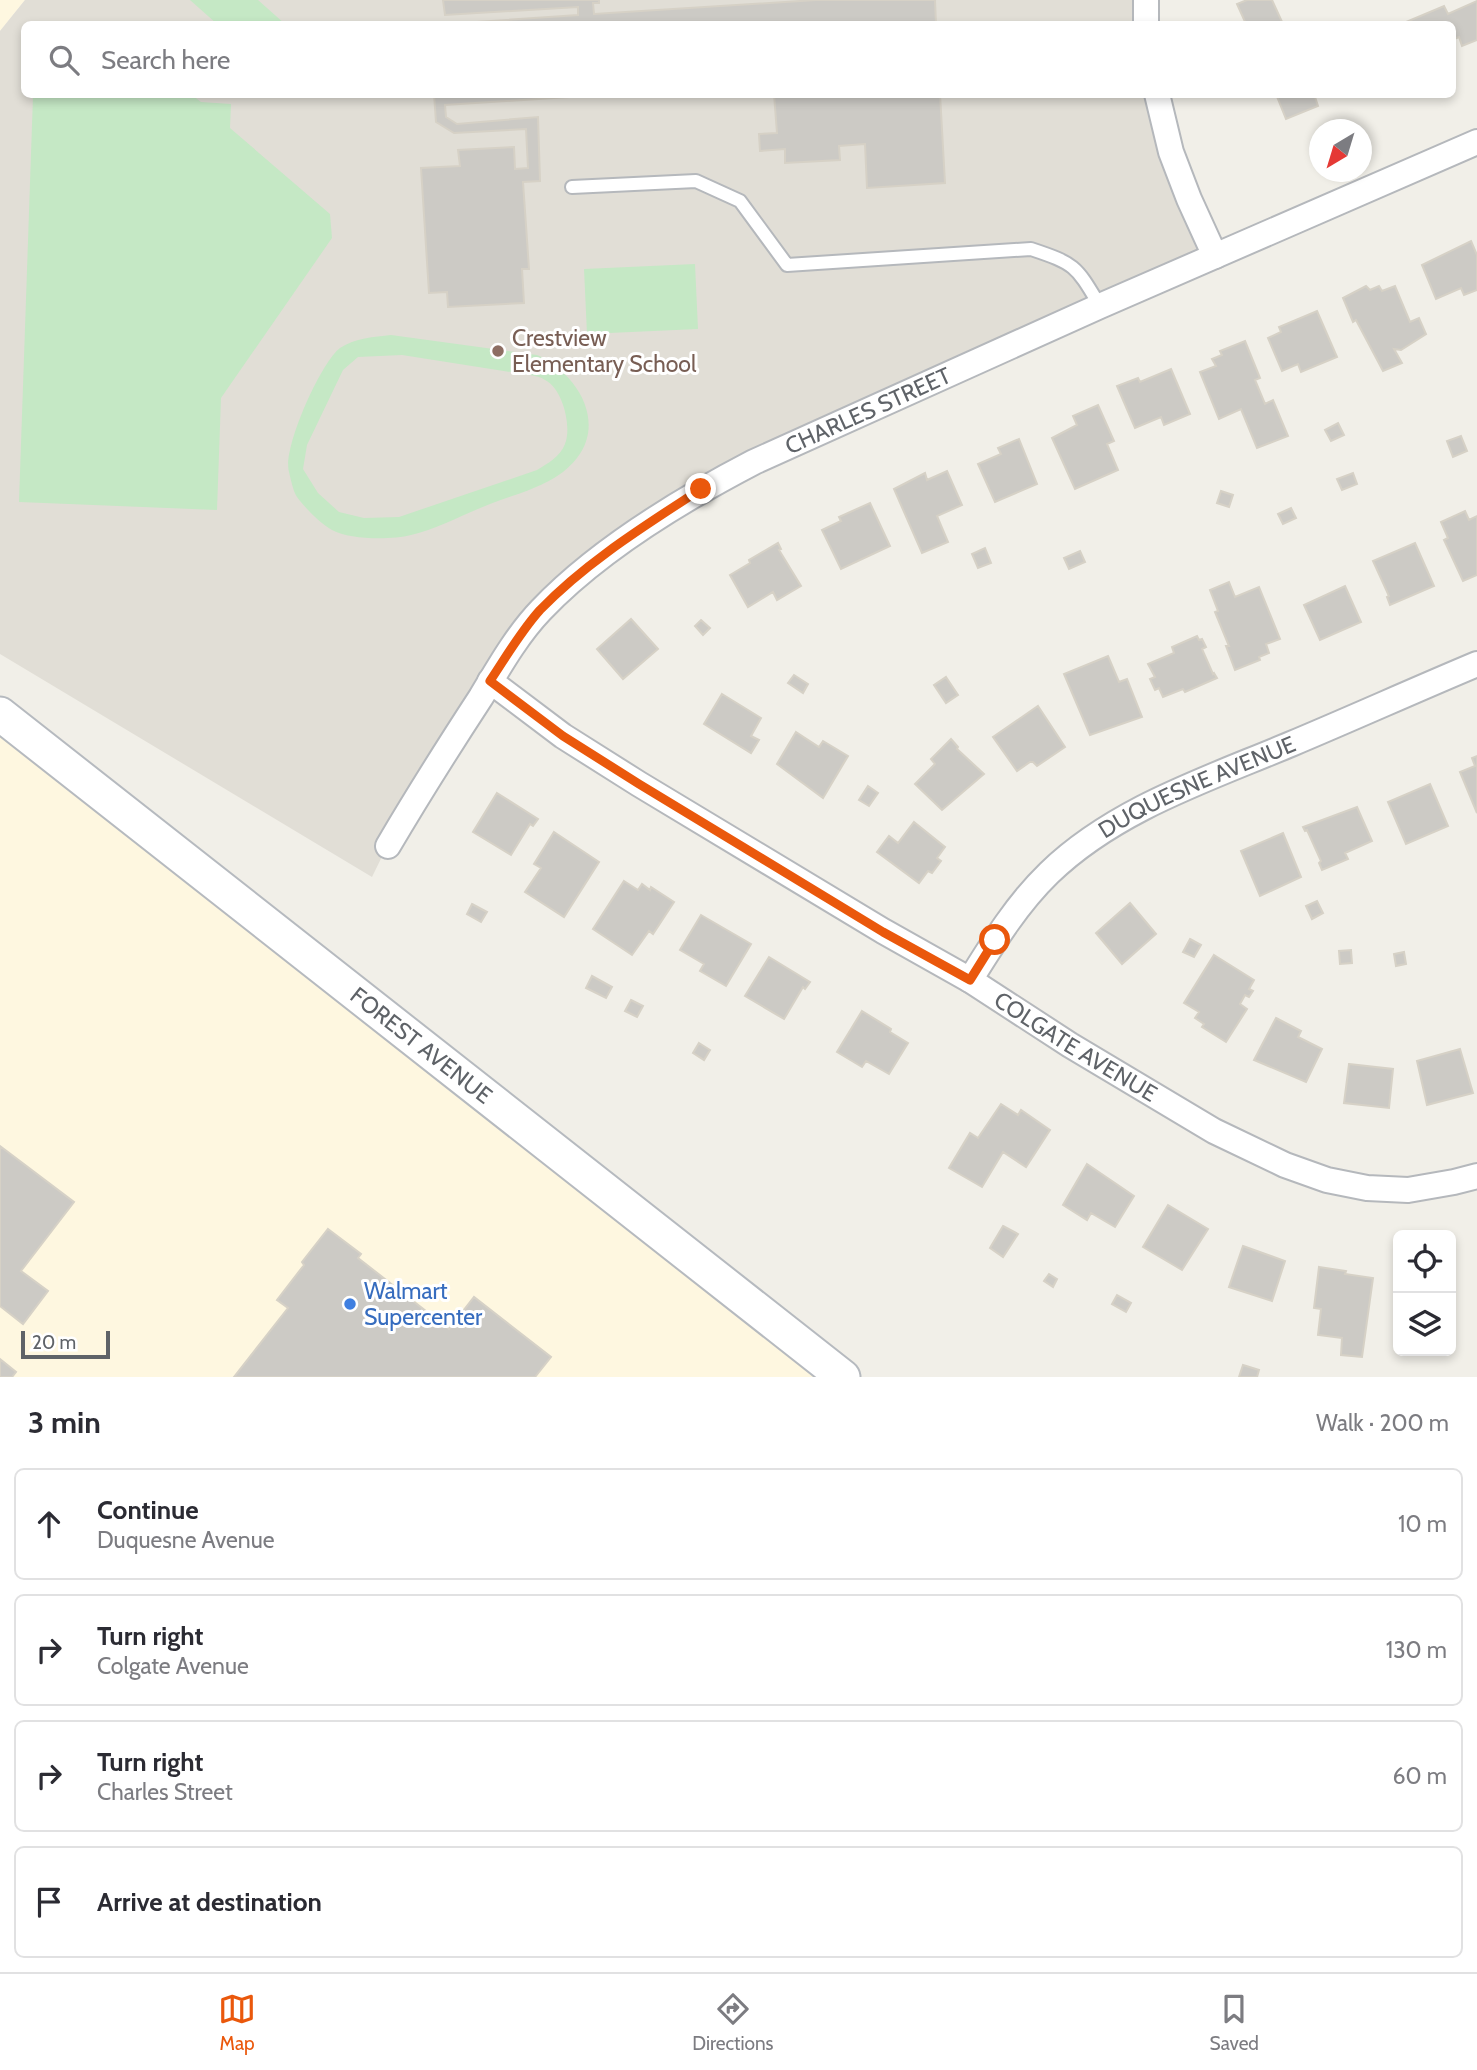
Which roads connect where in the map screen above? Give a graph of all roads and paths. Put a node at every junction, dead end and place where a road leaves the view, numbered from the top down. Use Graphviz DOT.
graph roads {
  1 [pos="1146,0"];
  2 [pos="1146,21"];
  3 [pos="1158,98"];
  4 [pos="1477,142"];
  5 [pos="572,187"];
  6 [pos="1215,256"];
  7 [pos="1100,306"];
  8 [pos="1477,664"];
  9 [pos="490,681"];
  10 [pos="0,714"];
  11 [pos="388,846"];
  12 [pos="970,980"];
  13 [pos="1477,1176"];
  14 [pos="844,1377"];
  1 -- 2 [label="street"];
  3 -- 6 [label="street"];
  4 -- 6 [label="street, CHARLES STREET"];
  5 -- 7 [label="lane"];
  6 -- 7 [label="street, CHARLES STREET"];
  7 -- 9 [label="street, CHARLES STREET"];
  8 -- 12 [label="street, DUQUESNE AVENUE"];
  9 -- 11 [label="street, CHARLES STREET"];
  9 -- 12 [label="street, COLGATE AVENUE"];
  10 -- 14 [label="main road, FOREST AVENUE"];
  12 -- 13 [label="street, COLGATE AVENUE"];
}
